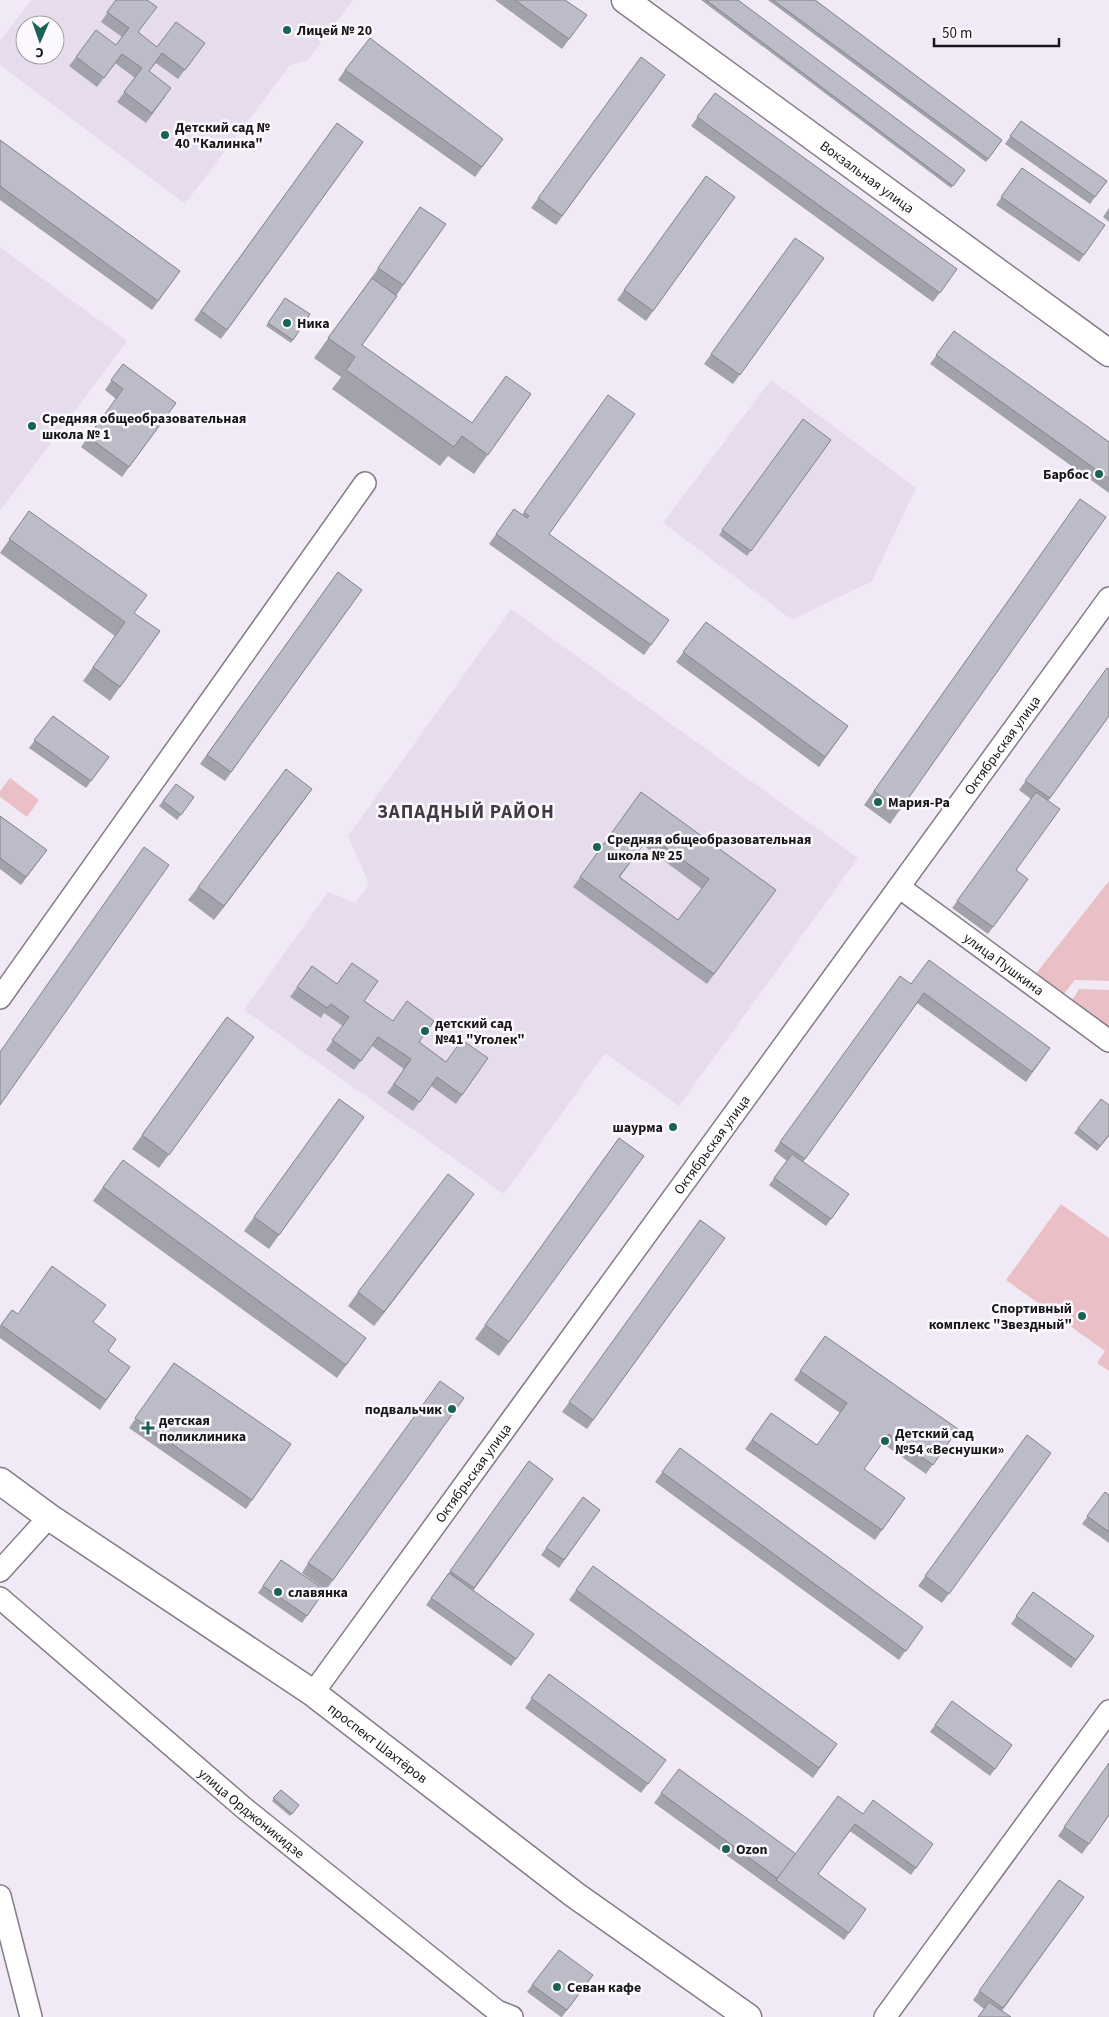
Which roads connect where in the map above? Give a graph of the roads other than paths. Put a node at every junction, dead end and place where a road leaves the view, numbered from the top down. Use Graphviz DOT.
graph roads {
  1 [pos="625,0"];
  2 [pos="1109,353"];
  3 [pos="365,483"];
  4 [pos="1109,598"];
  5 [pos="899,887"];
  6 [pos="0,998"];
  7 [pos="1109,1041"];
  8 [pos="0,1481"];
  9 [pos="49,1517"];
  10 [pos="0,1571"];
  11 [pos="0,1598"];
  12 [pos="313,1693"];
  13 [pos="1109,1711"];
  14 [pos="0,1896"];
  15 [pos="502,2015"];
  16 [pos="31,2017"];
  17 [pos="748,2017"];
  18 [pos="885,2017"];
  1 -- 2 [label="main road, Вокзальная улица"];
  3 -- 6 [label="street"];
  4 -- 5 [label="street, Октябрьская улица"];
  5 -- 7 [label="street, улица Пушкина"];
  5 -- 12 [label="street, Октябрьская улица"];
  8 -- 9 [label="main road, проспект Шахтёров"];
  9 -- 10 [label="street"];
  9 -- 12 [label="main road, проспект Шахтёров"];
  11 -- 15 [label="street, улица Орджоникидзе"];
  12 -- 17 [label="main road, проспект Шахтёров"];
  13 -- 18 [label="street"];
  14 -- 16 [label="street"];
}
